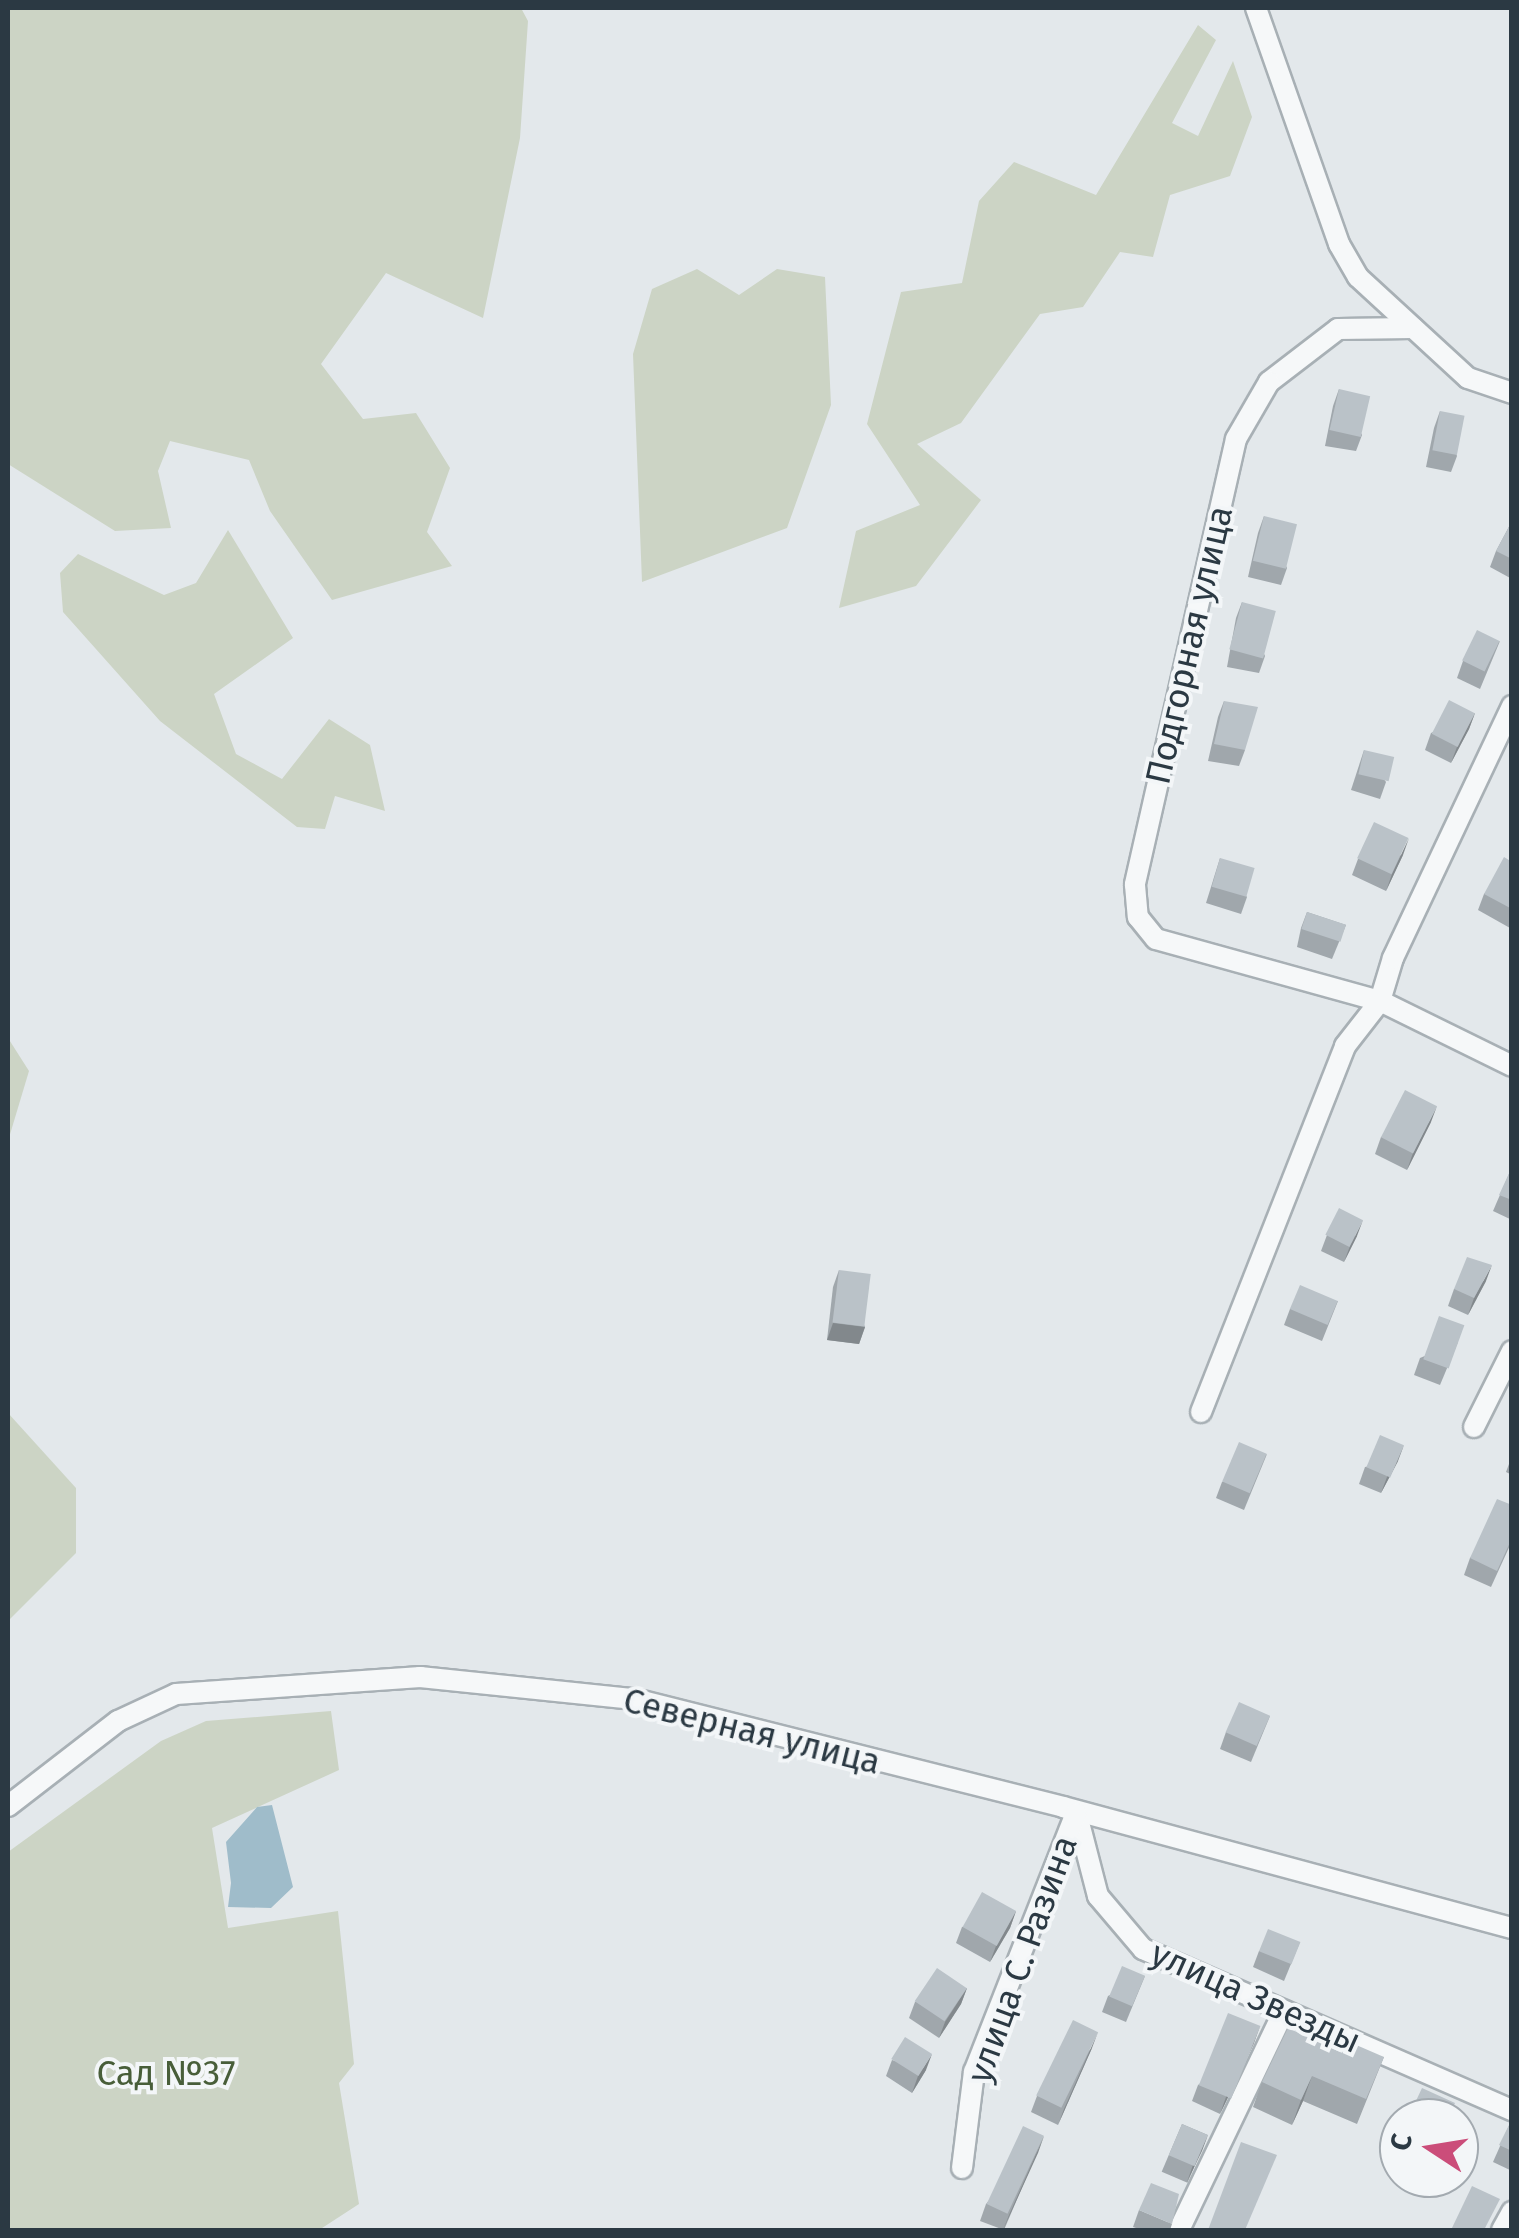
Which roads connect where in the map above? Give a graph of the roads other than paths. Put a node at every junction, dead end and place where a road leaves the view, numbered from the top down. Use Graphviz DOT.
graph roads {
  1 [pos="1256,8"];
  2 [pos="1413,328"];
  3 [pos="1512,392"];
  4 [pos="1512,706"];
  5 [pos="1380,1001"];
  6 [pos="1512,1066"];
  7 [pos="1512,1350"];
  8 [pos="1201,1412"];
  9 [pos="1474,1428"];
  10 [pos="8,1806"];
  11 [pos="1076,1811"];
  12 [pos="1512,1928"];
  13 [pos="1284,2011"];
  14 [pos="1512,2110"];
  15 [pos="962,2168"];
  16 [pos="1512,2212"];
  17 [pos="1178,2230"];
  18 [pos="1502,2230"];
  1 -- 2 [label="street"];
  2 -- 3 [label="street"];
  2 -- 5 [label="street, Подгорная улица"];
  4 -- 5 [label="street"];
  5 -- 6 [label="street"];
  5 -- 8 [label="street"];
  7 -- 9 [label="street"];
  10 -- 11 [label="street, Северная улица"];
  11 -- 12 [label="street, Северная улица"];
  11 -- 13 [label="street, улица Звезды"];
  11 -- 15 [label="street, улица С. Разина"];
  13 -- 14 [label="street, улица Звезды"];
  13 -- 17 [label="street"];
  16 -- 18 [label="street"];
}
